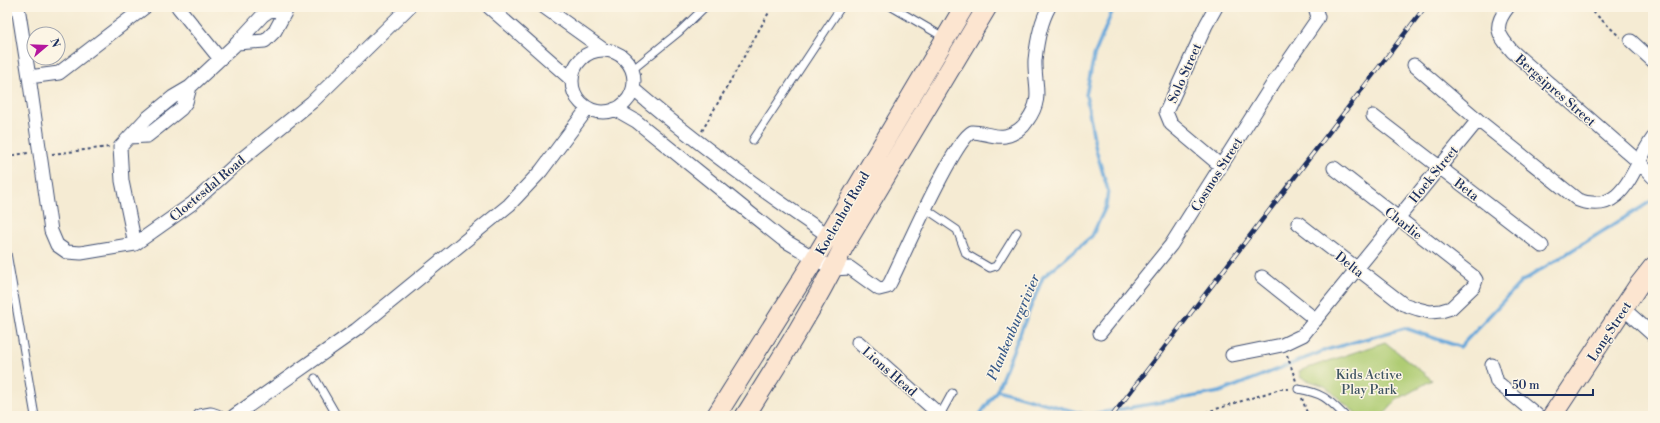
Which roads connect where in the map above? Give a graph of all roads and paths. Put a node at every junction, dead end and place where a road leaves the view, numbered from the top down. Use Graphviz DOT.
graph roads {
  1 [pos="18,7"];
  2 [pos="145,7"];
  3 [pos="178,7"];
  4 [pos="489,7"];
  5 [pos="544,7"];
  6 [pos="704,7"];
  7 [pos="772,7"];
  8 [pos="840,7"];
  9 [pos="892,7"];
  10 [pos="964,7"];
  11 [pos="987,7"];
  12 [pos="1049,7"];
  13 [pos="1216,7"];
  14 [pos="1315,7"];
  15 [pos="1508,7"];
  16 [pos="1590,7"];
  17 [pos="288,8"];
  18 [pos="402,9"];
  19 [pos="945,38"];
  20 [pos="1631,41"];
  21 [pos="237,43"];
  22 [pos="604,50"];
  23 [pos="220,59"];
  24 [pos="1653,61"];
  25 [pos="1414,65"];
  26 [pos="632,70"];
  27 [pos="29,77"];
  28 [pos="572,80"];
  29 [pos="633,89"];
  30 [pos="588,108"];
  31 [pos="615,109"];
  32 [pos="1373,116"];
  33 [pos="1478,120"];
  34 [pos="1653,138"];
  35 [pos="753,140"];
  36 [pos="697,142"];
  37 [pos="120,147"];
  38 [pos="7,156"];
  39 [pos="40,158"];
  40 [pos="1640,163"];
  41 [pos="1221,166"];
  42 [pos="1439,167"];
  43 [pos="1334,168"];
  44 [pos="1653,176"];
  45 [pos="926,209"];
  46 [pos="1397,218"];
  47 [pos="1298,223"];
  48 [pos="1016,232"];
  49 [pos="827,235"];
  50 [pos="135,244"];
  51 [pos="844,246"];
  52 [pos="1542,246"];
  53 [pos="7,252"];
  54 [pos="814,260"];
  55 [pos="1653,267"];
  56 [pos="841,269"];
  57 [pos="1358,269"];
  58 [pos="1262,277"];
  59 [pos="1403,304"];
  60 [pos="1624,309"];
  61 [pos="1316,320"];
  62 [pos="1100,333"];
  63 [pos="1653,335"];
  64 [pos="858,342"];
  65 [pos="1286,352"];
  66 [pos="1232,355"];
  67 [pos="1492,365"];
  68 [pos="1294,375"];
  69 [pos="316,378"];
  70 [pos="1280,389"];
  71 [pos="1298,389"];
  72 [pos="952,393"];
  73 [pos="940,415"];
  74 [pos="35,416"];
  75 [pos="200,416"];
  76 [pos="217,416"];
  77 [pos="234,416"];
  78 [pos="337,416"];
  79 [pos="716,416"];
  80 [pos="745,416"];
  81 [pos="1194,416"];
  82 [pos="1308,416"];
  83 [pos="1343,416"];
  84 [pos="1538,416"];
  85 [pos="1552,416"];
  1 -- 27 [label="street, Cloetesdal Road"];
  2 -- 27 [label="street"];
  3 -- 23 [label="street"];
  4 -- 28 [label="street"];
  5 -- 22 [label="street"];
  6 -- 26 [label="lane"];
  7 -- 36 [label="path"];
  8 -- 35 [label="lane"];
  9 -- 19 [label="lane"];
  10 -- 19 [label="main road, Koelenhof Road"];
  11 -- 51 [label="main road, Koelenhof Road"];
  12 -- 45 [label="street"];
  13 -- 41 [label="street, Solo Street"];
  14 -- 41 [label="street, Cosmos Street"];
  15 -- 40 [label="street, Bergsipres Street"];
  16 -- 20 [label="path"];
  17 -- 21 [label="street"];
  17 -- 21 [label="street"];
  18 -- 50 [label="street, Cloetesdal Road"];
  19 -- 49 [label="main road, Koelenhof Road"];
  20 -- 24 [label="street"];
  21 -- 23 [label="street"];
  22 -- 26 [label="street"];
  22 -- 28 [label="street"];
  23 -- 37 [label="street"];
  25 -- 33 [label="street"];
  26 -- 29 [label="street"];
  27 -- 39 [label="street, Cloetesdal Road"];
  28 -- 30 [label="street"];
  29 -- 31 [label="street"];
  29 -- 36 [label="street"];
  30 -- 31 [label="street"];
  30 -- 77 [label="street"];
  31 -- 54 [label="street"];
  32 -- 42 [label="street, Beta"];
  33 -- 40 [label="street"];
  33 -- 42 [label="street, Hoek Street"];
  34 -- 40 [label="street"];
  36 -- 49 [label="street"];
  37 -- 39 [label="path"];
  37 -- 50 [label="street"];
  38 -- 39 [label="path"];
  39 -- 50 [label="street, Cloetesdal Road"];
  40 -- 44 [label="street, Bergsipres Street"];
  41 -- 62 [label="street, Cosmos Street"];
  42 -- 46 [label="street, Hoek Street"];
  42 -- 52 [label="street, Beta"];
  43 -- 46 [label="street, Charlie"];
  45 -- 48 [label="lane"];
  45 -- 56 [label="street"];
  46 -- 57 [label="street, Hoek Street"];
  46 -- 59 [label="street, Charlie"];
  47 -- 57 [label="street, Delta"];
  49 -- 51 [label="street"];
  49 -- 54 [label="main road, Koelenhof Road"];
  51 -- 56 [label="main road, Koelenhof Road"];
  53 -- 74 [label="lane"];
  54 -- 56 [label="street"];
  54 -- 79 [label="main road, Koelenhof Road"];
  55 -- 60 [label="main road, Long Street"];
  56 -- 80 [label="main road, Koelenhof Road"];
  57 -- 59 [label="street, Delta"];
  57 -- 61 [label="street, Hoek Street"];
  58 -- 61 [label="street"];
  60 -- 63 [label="street"];
  60 -- 85 [label="main road, Long Street"];
  61 -- 66 [label="street, Hoek Street"];
  64 -- 73 [label="street, Lions Head"];
  65 -- 68 [label="path"];
  67 -- 84 [label="street"];
  69 -- 78 [label="lane"];
  70 -- 81 [label="path"];
  71 -- 82 [label="path"];
  71 -- 83 [label="lane"];
  72 -- 73 [label="lane"];
  75 -- 76 [label="street"];
}
